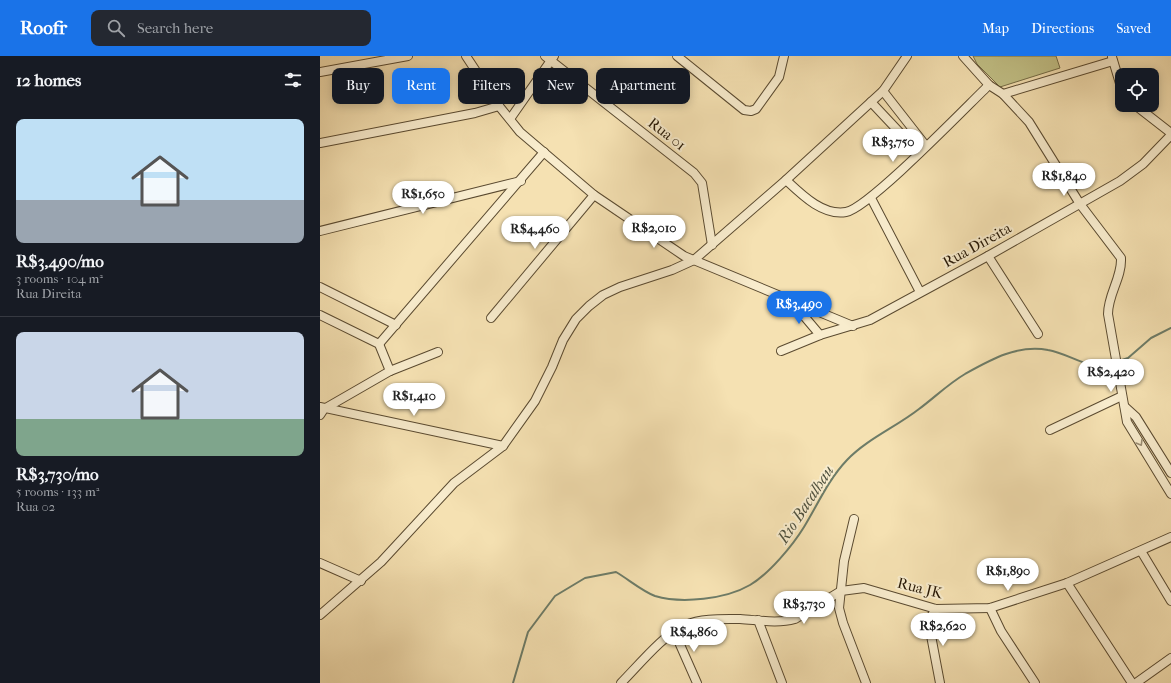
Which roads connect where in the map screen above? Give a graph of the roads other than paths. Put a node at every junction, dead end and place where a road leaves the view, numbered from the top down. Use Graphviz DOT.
graph roads {
  1 [pos="364,56"];
  2 [pos="408,56"];
  3 [pos="466,56"];
  4 [pos="678,56"];
  5 [pos="784,56"];
  6 [pos="907,56"];
  7 [pos="963,56"];
  8 [pos="550,58"];
  9 [pos="1112,58"];
  10 [pos="369,63"];
  11 [pos="1115,68"];
  12 [pos="320,72"];
  13 [pos="989,84"];
  14 [pos="884,91"];
  15 [pos="1003,94"];
  16 [pos="871,102"];
  17 [pos="499,106"];
  18 [pos="1144,112"];
  19 [pos="510,119"];
  20 [pos="1171,134"];
  21 [pos="320,143"];
  22 [pos="926,146"];
  23 [pos="544,152"];
  24 [pos="919,153"];
  25 [pos="521,180"];
  26 [pos="786,180"];
  27 [pos="594,195"];
  28 [pos="870,198"];
  29 [pos="1080,204"];
  30 [pos="320,231"];
  31 [pos="712,244"];
  32 [pos="988,256"];
  33 [pos="694,260"];
  34 [pos="320,287"];
  35 [pos="920,292"];
  36 [pos="793,302"];
  37 [pos="320,315"];
  38 [pos="491,318"];
  39 [pos="396,325"];
  40 [pos="853,326"];
  41 [pos="1038,334"];
  42 [pos="820,335"];
  43 [pos="379,344"];
  44 [pos="781,351"];
  45 [pos="438,352"];
  46 [pos="390,371"];
  47 [pos="1122,396"];
  48 [pos="1125,407"];
  49 [pos="321,410"];
  50 [pos="1050,430"];
  51 [pos="503,446"];
  52 [pos="1171,473"];
  53 [pos="1171,494"];
  54 [pos="854,519"];
  55 [pos="1171,537"];
  56 [pos="1140,551"];
  57 [pos="320,563"];
  58 [pos="361,581"];
  59 [pos="1067,583"];
  60 [pos="841,591"];
  61 [pos="1171,600"];
  62 [pos="990,608"];
  63 [pos="936,609"];
  64 [pos="320,615"];
  65 [pos="758,620"];
  66 [pos="674,631"];
  67 [pos="1171,658"];
  68 [pos="621,683"];
  69 [pos="697,683"];
  70 [pos="782,683"];
  71 [pos="866,683"];
  72 [pos="940,683"];
  73 [pos="1035,683"];
  74 [pos="1132,683"];
  75 [pos="1136,683"];
  1 -- 10 [label="street"];
  2 -- 10 [label="street"];
  3 -- 17 [label="street"];
  4 -- 5 [label="street"];
  6 -- 14 [label="street"];
  7 -- 13 [label="street"];
  8 -- 19 [label="street"];
  8 -- 31 [label="street, Rua 01"];
  9 -- 11 [label="street"];
  9 -- 15 [label="street"];
  10 -- 12 [label="street"];
  13 -- 15 [label="street"];
  13 -- 22 [label="street"];
  14 -- 16 [label="street"];
  14 -- 22 [label="street"];
  15 -- 29 [label="street"];
  16 -- 24 [label="street"];
  16 -- 26 [label="street"];
  17 -- 19 [label="street"];
  17 -- 21 [label="street"];
  18 -- 20 [label="street"];
  19 -- 23 [label="street"];
  20 -- 29 [label="street, Rua Direita"];
  22 -- 24 [label="street"];
  23 -- 25 [label="street"];
  23 -- 27 [label="street"];
  24 -- 28 [label="street"];
  25 -- 30 [label="street"];
  25 -- 39 [label="street"];
  26 -- 28 [label="street"];
  26 -- 31 [label="street"];
  27 -- 33 [label="street"];
  27 -- 38 [label="street"];
  28 -- 35 [label="street"];
  29 -- 32 [label="street, Rua Direita"];
  29 -- 47 [label="street"];
  31 -- 33 [label="street"];
  32 -- 35 [label="street, Rua Direita"];
  32 -- 41 [label="street"];
  33 -- 36 [label="street"];
  33 -- 51 [label="street"];
  34 -- 39 [label="street"];
  35 -- 40 [label="street, Rua Direita"];
  36 -- 40 [label="street"];
  36 -- 42 [label="street"];
  37 -- 43 [label="street"];
  39 -- 43 [label="street"];
  40 -- 42 [label="street, Rua Direita"];
  42 -- 44 [label="street, Rua Direita"];
  43 -- 46 [label="street"];
  45 -- 46 [label="street"];
  46 -- 49 [label="street"];
  47 -- 48 [label="street"];
  47 -- 50 [label="street"];
  48 -- 52 [label="street"];
  48 -- 53 [label="street, one-way"];
  49 -- 51 [label="street"];
  51 -- 58 [label="street"];
  54 -- 60 [label="street"];
  55 -- 56 [label="street, Rua JK"];
  56 -- 59 [label="street, Rua JK"];
  56 -- 61 [label="street"];
  57 -- 58 [label="street"];
  58 -- 64 [label="street"];
  59 -- 62 [label="street, Rua JK"];
  59 -- 74 [label="street"];
  60 -- 63 [label="street, Rua JK"];
  60 -- 65 [label="street"];
  60 -- 71 [label="street"];
  62 -- 63 [label="street, Rua JK"];
  62 -- 73 [label="street"];
  63 -- 72 [label="street"];
  65 -- 66 [label="street"];
  65 -- 70 [label="street"];
  66 -- 68 [label="street"];
  66 -- 69 [label="street"];
  67 -- 75 [label="street"];
}
